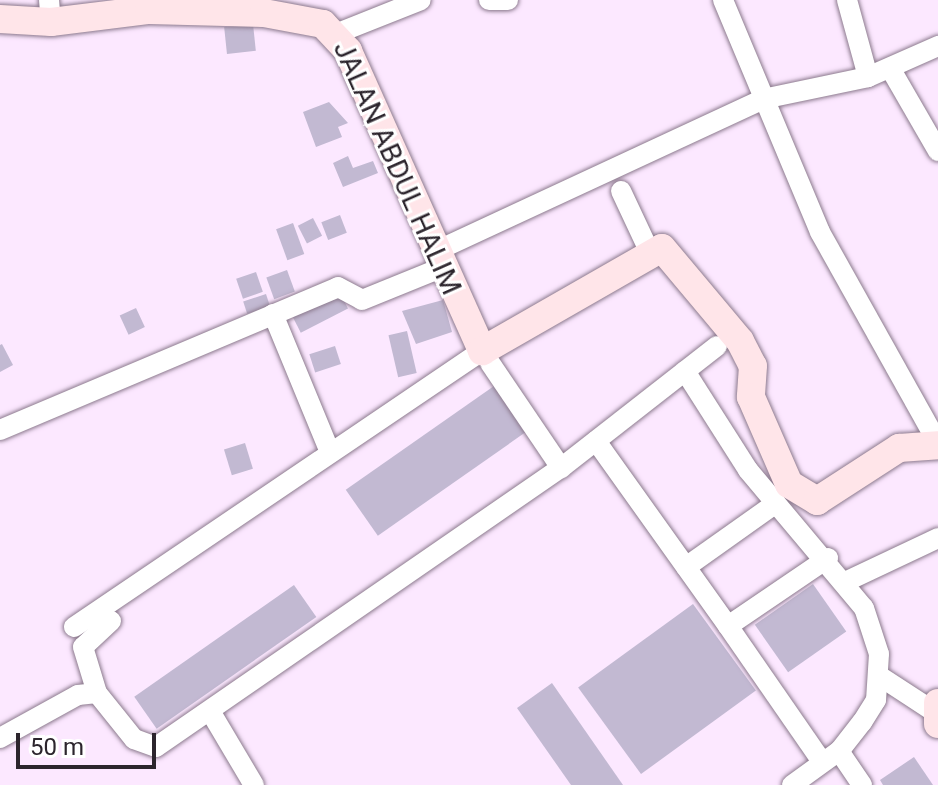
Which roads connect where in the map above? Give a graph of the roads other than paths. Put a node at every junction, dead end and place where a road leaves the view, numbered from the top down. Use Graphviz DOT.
graph roads {
  1 [pos="421,0"];
  2 [pos="489,0"];
  3 [pos="508,0"];
  4 [pos="723,0"];
  5 [pos="847,0"];
  6 [pos="126,6"];
  7 [pos="265,7"];
  8 [pos="50,11"];
  9 [pos="0,19"];
  10 [pos="338,33"];
  11 [pos="938,46"];
  12 [pos="890,68"];
  13 [pos="868,77"];
  14 [pos="763,99"];
  15 [pos="938,151"];
  16 [pos="621,191"];
  17 [pos="650,253"];
  18 [pos="438,260"];
  19 [pos="273,314"];
  20 [pos="717,346"];
  21 [pos="486,357"];
  22 [pos="685,371"];
  23 [pos="0,430"];
  24 [pos="933,436"];
  25 [pos="596,441"];
  26 [pos="329,450"];
  27 [pos="561,468"];
  28 [pos="776,503"];
  29 [pos="938,538"];
  30 [pos="828,558"];
  31 [pos="686,567"];
  32 [pos="845,582"];
  33 [pos="111,621"];
  34 [pos="728,626"];
  35 [pos="74,627"];
  36 [pos="881,677"];
  37 [pos="97,693"];
  38 [pos="210,711"];
  39 [pos="936,713"];
  40 [pos="0,738"];
  41 [pos="831,756"];
  42 [pos="254,785"];
  43 [pos="792,785"];
  44 [pos="862,785"];
  1 -- 10 [label="street"];
  2 -- 3 [label="street"];
  4 -- 14 [label="street"];
  5 -- 13 [label="street"];
  6 -- 7 [label="street, JALAN ABDUL HALIM"];
  6 -- 8 [label="street, JALAN ABDUL HALIM"];
  7 -- 10 [label="street, JALAN ABDUL HALIM"];
  8 -- 9 [label="street, JALAN ABDUL HALIM"];
  10 -- 18 [label="street, JALAN ABDUL HALIM"];
  11 -- 12 [label="street"];
  12 -- 13 [label="street"];
  12 -- 15 [label="street"];
  13 -- 14 [label="street"];
  14 -- 18 [label="street"];
  14 -- 24 [label="street"];
  16 -- 17 [label="street"];
  17 -- 21 [label="street"];
  17 -- 24 [label="street"];
  18 -- 19 [label="street"];
  18 -- 21 [label="street, JALAN ABDUL HALIM"];
  19 -- 23 [label="street"];
  19 -- 26 [label="street"];
  20 -- 22 [label="street"];
  21 -- 26 [label="street"];
  21 -- 27 [label="street"];
  22 -- 25 [label="street"];
  22 -- 28 [label="street"];
  25 -- 27 [label="street"];
  25 -- 31 [label="street"];
  26 -- 35 [label="street"];
  27 -- 38 [label="street"];
  28 -- 30 [label="street"];
  28 -- 31 [label="street"];
  29 -- 32 [label="street"];
  30 -- 32 [label="street"];
  30 -- 34 [label="street"];
  31 -- 34 [label="street"];
  32 -- 36 [label="street"];
  33 -- 37 [label="street"];
  34 -- 41 [label="street"];
  36 -- 39 [label="street"];
  36 -- 41 [label="street"];
  37 -- 38 [label="street"];
  37 -- 40 [label="street"];
  38 -- 42 [label="street"];
  41 -- 43 [label="street"];
  41 -- 44 [label="street"];
}
